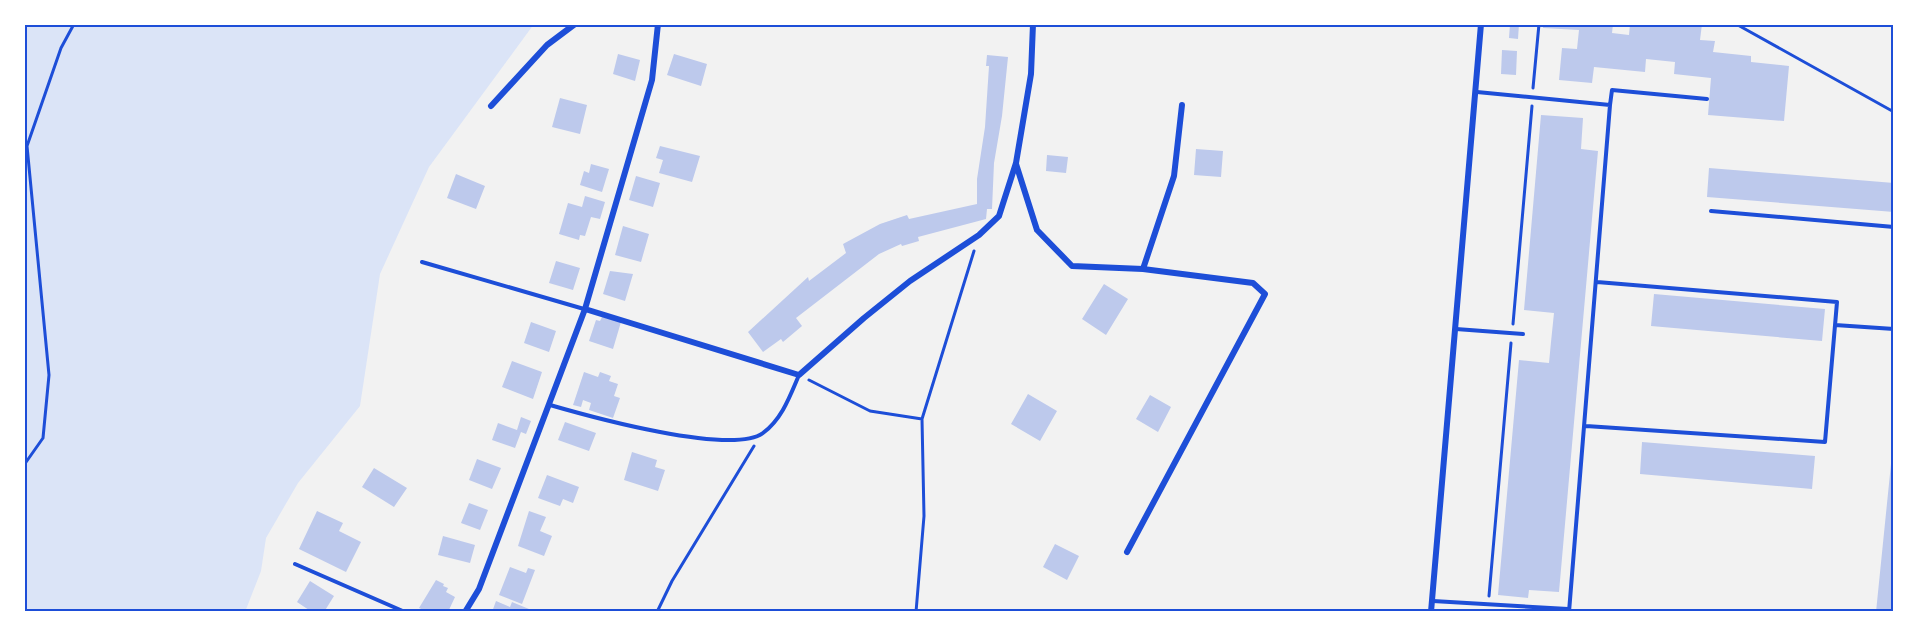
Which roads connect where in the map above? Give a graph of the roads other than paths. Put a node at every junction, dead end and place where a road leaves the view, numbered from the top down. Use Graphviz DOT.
graph roads {
  1 [pos="575,24"];
  2 [pos="658,24"];
  3 [pos="1033,24"];
  4 [pos="1481,24"];
  5 [pos="1477,92"];
  6 [pos="1707,99"];
  7 [pos="1182,105"];
  8 [pos="1610,105"];
  9 [pos="491,106"];
  10 [pos="1016,163"];
  11 [pos="1711,212"];
  12 [pos="1894,228"];
  13 [pos="422,262"];
  14 [pos="1143,269"];
  15 [pos="1597,282"];
  16 [pos="585,309"];
  17 [pos="1835,325"];
  18 [pos="1456,329"];
  19 [pos="1894,329"];
  20 [pos="1523,334"];
  21 [pos="798,375"];
  22 [pos="550,405"];
  23 [pos="1586,426"];
  24 [pos="1127,552"];
  25 [pos="295,564"];
  26 [pos="1432,601"];
  27 [pos="1569,611"];
  28 [pos="405,612"];
  29 [pos="465,612"];
  30 [pos="1431,612"];
  1 -- 9 [label="street"];
  2 -- 16 [label="street"];
  3 -- 10 [label="street"];
  4 -- 5 [label="street"];
  5 -- 8 [label="lane"];
  5 -- 18 [label="street"];
  6 -- 8 [label="lane"];
  7 -- 14 [label="street"];
  8 -- 15 [label="lane"];
  10 -- 14 [label="street"];
  10 -- 21 [label="street"];
  11 -- 12 [label="lane"];
  13 -- 16 [label="lane"];
  14 -- 24 [label="street"];
  15 -- 17 [label="lane"];
  15 -- 23 [label="lane"];
  16 -- 21 [label="street"];
  16 -- 22 [label="street"];
  17 -- 19 [label="lane"];
  17 -- 23 [label="lane"];
  18 -- 20 [label="lane"];
  18 -- 26 [label="street"];
  21 -- 22 [label="lane"];
  22 -- 29 [label="street"];
  23 -- 27 [label="lane"];
  25 -- 28 [label="lane"];
  26 -- 27 [label="lane"];
  26 -- 30 [label="street"];
}
